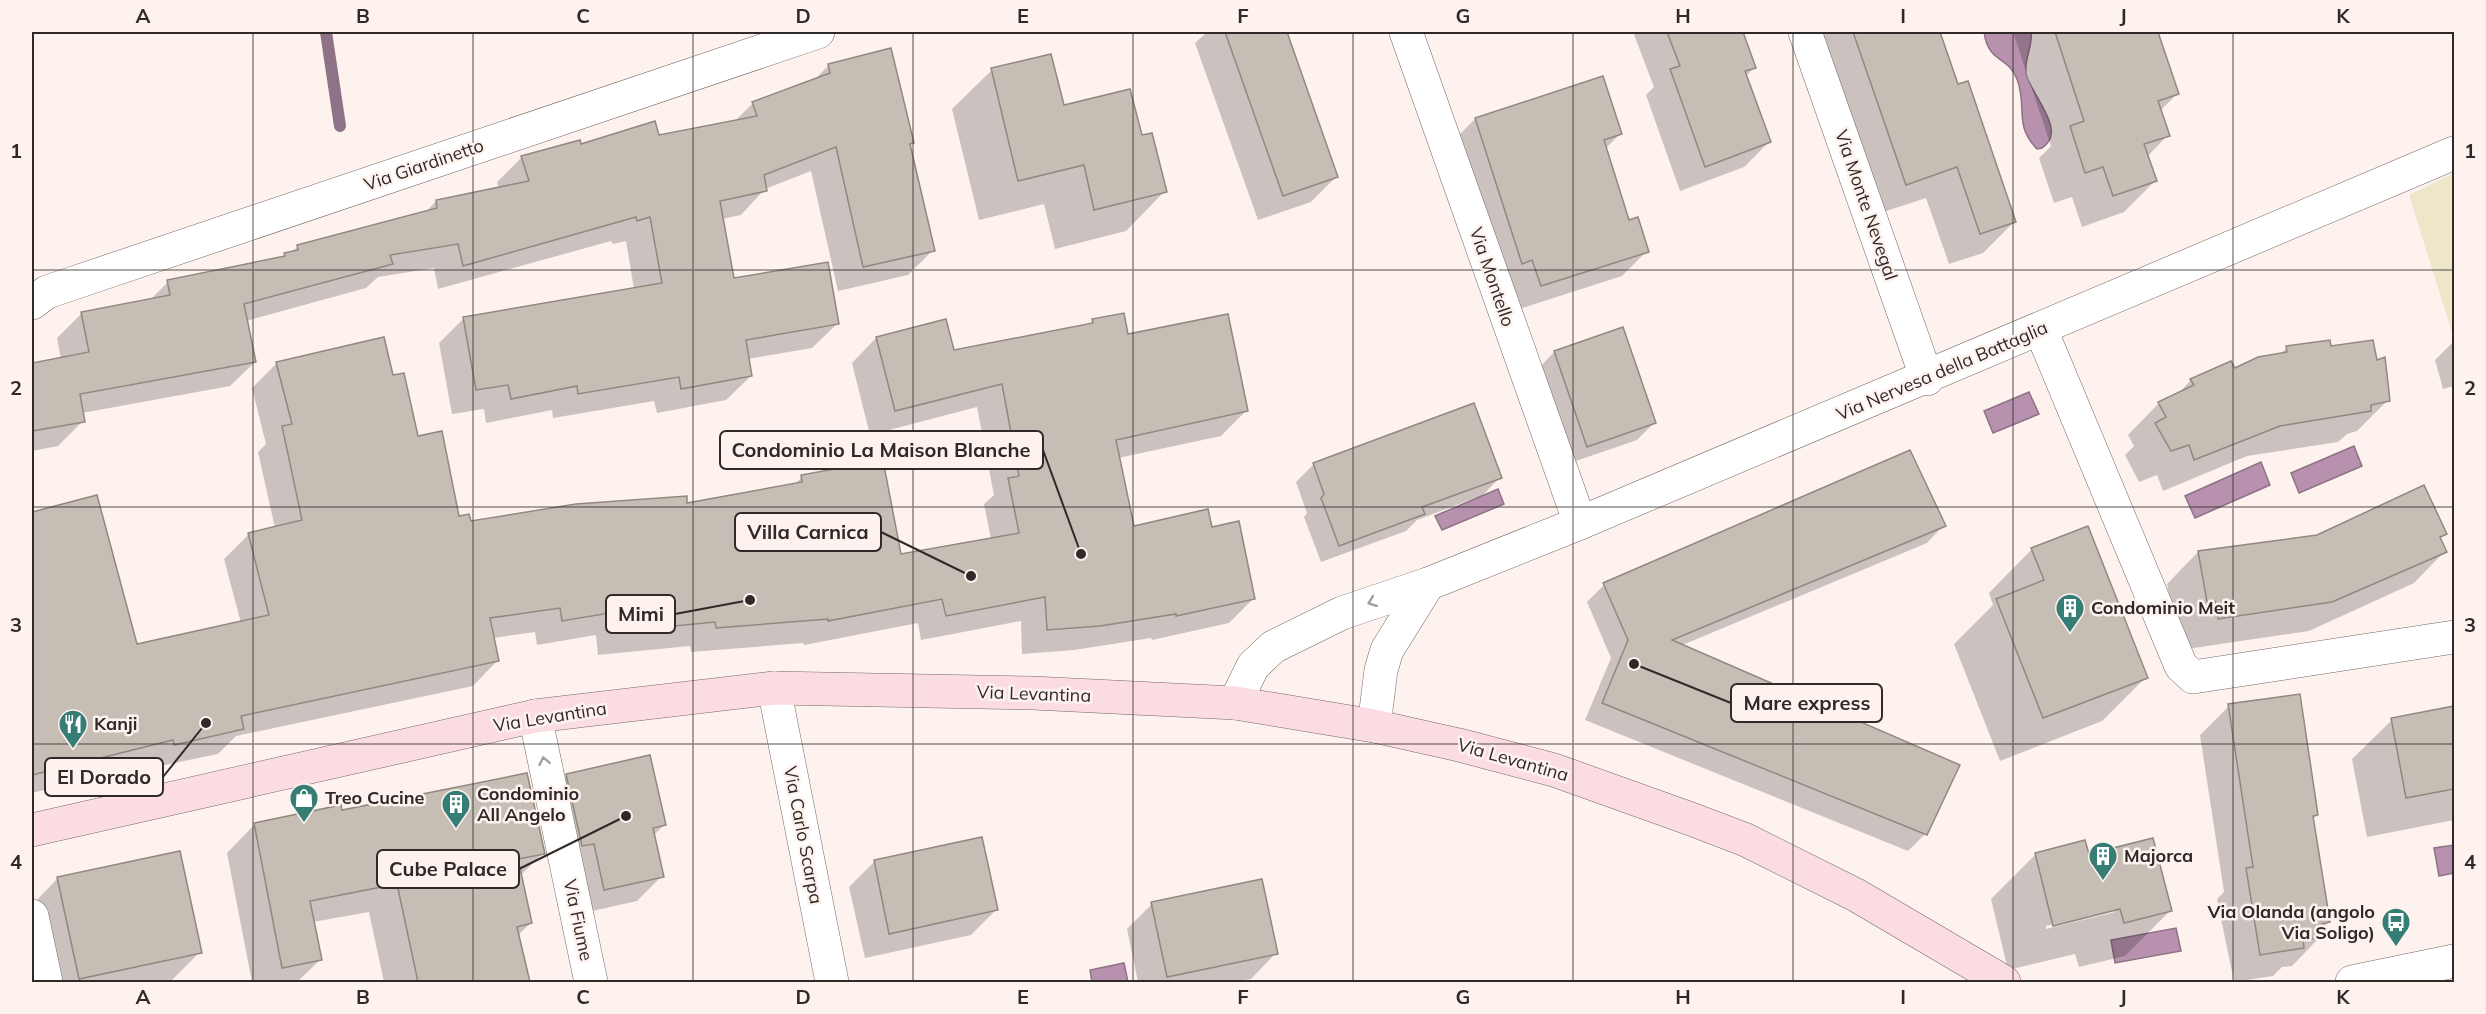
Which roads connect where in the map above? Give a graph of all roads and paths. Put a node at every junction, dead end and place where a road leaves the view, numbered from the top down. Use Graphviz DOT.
graph roads {
  1 [pos="818,32"];
  2 [pos="1406,32"];
  3 [pos="1805,32"];
  4 [pos="2454,153"];
  5 [pos="32,303"];
  6 [pos="2041,330"];
  7 [pos="1927,378"];
  8 [pos="1580,523"];
  9 [pos="1428,584"];
  10 [pos="2454,637"];
  11 [pos="774,688"];
  12 [pos="1235,703"];
  13 [pos="535,716"];
  14 [pos="1374,726"];
  15 [pos="32,830"];
  16 [pos="32,916"];
  17 [pos="2454,961"];
  18 [pos="1998,981"];
  19 [pos="46,982"];
  20 [pos="591,982"];
  21 [pos="832,982"];
  22 [pos="2352,982"];
  1 -- 5 [label="street, Via Giardinetto"];
  2 -- 8 [label="street, Via Montello"];
  3 -- 7 [label="street, Via Monte Nevegal"];
  4 -- 6 [label="street, Via Nervesa della Battaglia"];
  6 -- 7 [label="street, Via Nervesa della Battaglia"];
  6 -- 10 [label="street"];
  7 -- 8 [label="street, Via Nervesa della Battaglia"];
  8 -- 9 [label="street, Via Nervesa della Battaglia"];
  9 -- 12 [label="street, Via Nervesa della Battaglia, one-way"];
  9 -- 14 [label="street"];
  11 -- 12 [label="street, Via Levantina"];
  11 -- 13 [label="street, Via Levantina"];
  11 -- 21 [label="street, Via Carlo Scarpa"];
  12 -- 14 [label="street, Via Levantina"];
  13 -- 15 [label="street, Via Levantina"];
  20 -- 13 [label="street, Via Fiume, one-way"];
  14 -- 18 [label="street, Via Levantina"];
  16 -- 19 [label="street"];
  17 -- 22 [label="street"];
}
